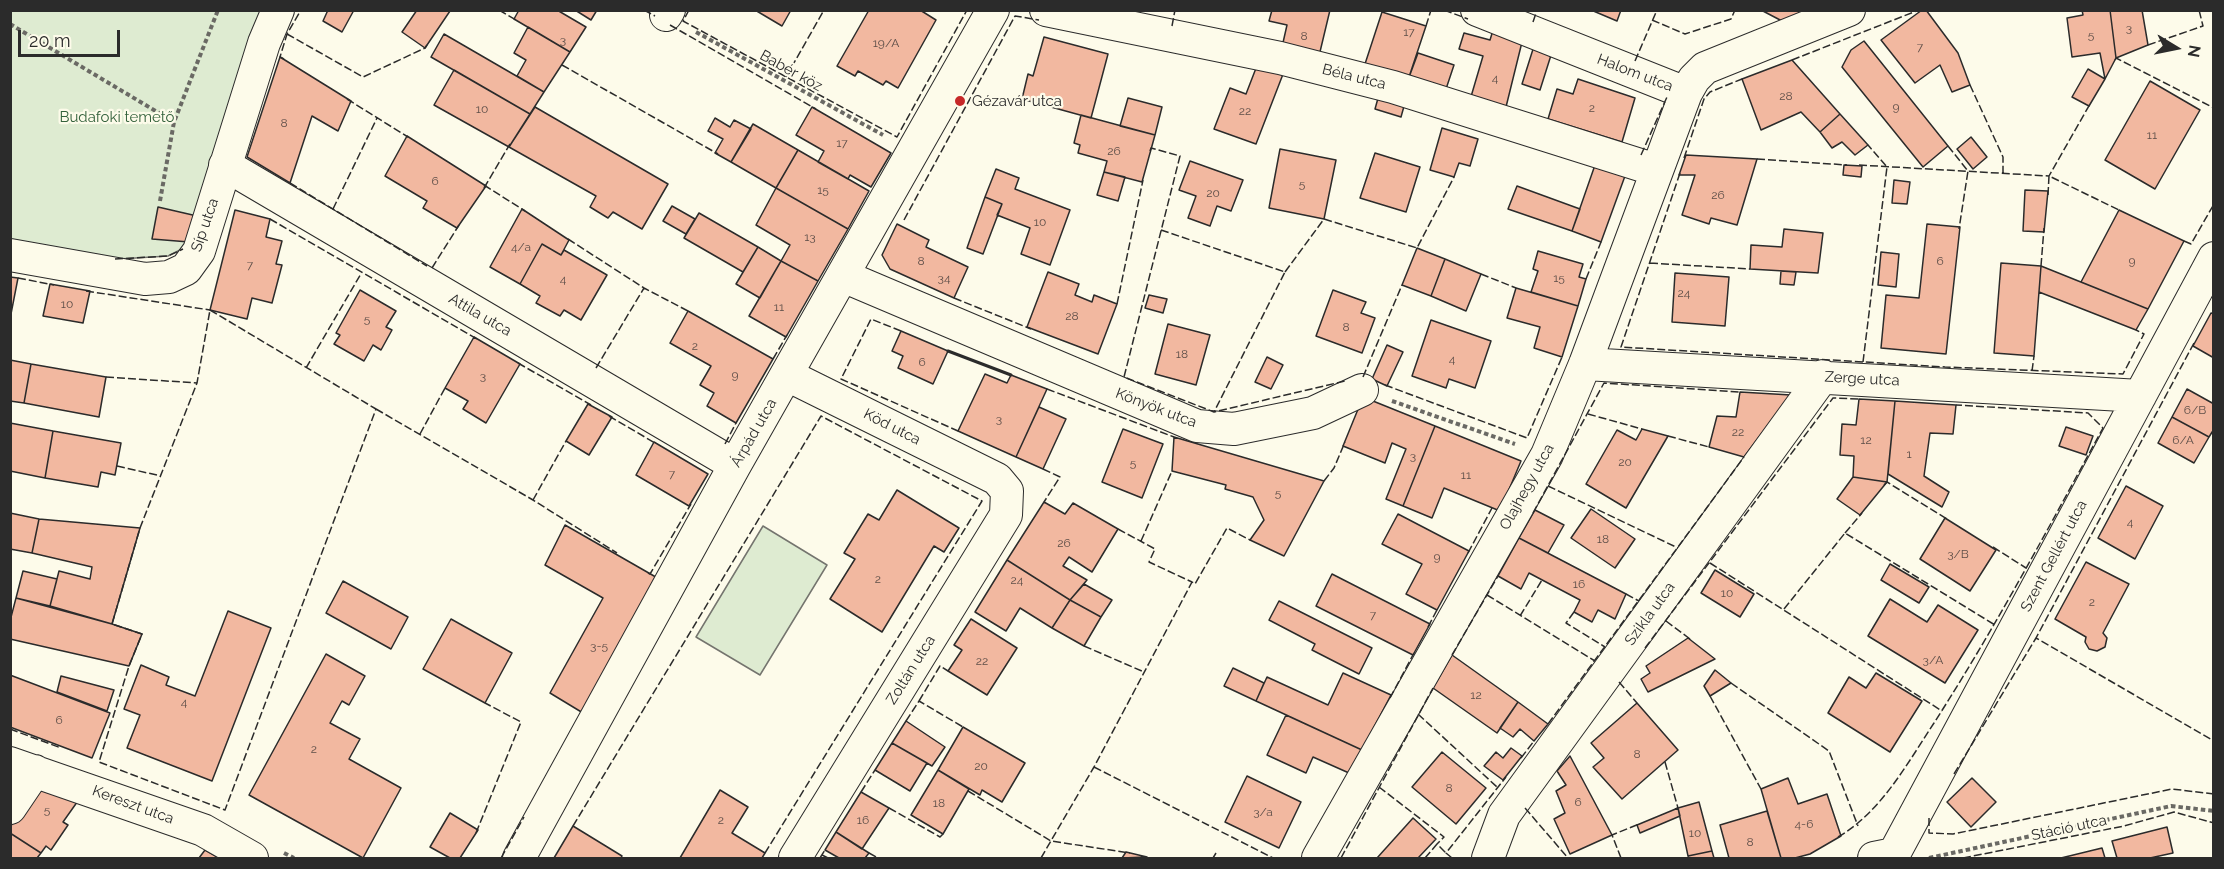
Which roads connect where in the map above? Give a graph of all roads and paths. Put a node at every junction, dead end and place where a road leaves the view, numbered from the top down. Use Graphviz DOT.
graph roads {
  1 [pos="218,10"];
  2 [pos="278,10"];
  3 [pos="993,10"];
  4 [pos="1046,10"];
  5 [pos="1478,10"];
  6 [pos="1849,10"];
  7 [pos="668,13"];
  8 [pos="10,24"];
  9 [pos="1686,93"];
  10 [pos="174,122"];
  11 [pos="913,152"];
  12 [pos="225,165"];
  13 [pos="1656,170"];
  14 [pos="160,201"];
  15 [pos="10,255"];
  16 [pos="2214,258"];
  17 [pos="843,276"];
  18 [pos="1585,364"];
  19 [pos="787,375"];
  20 [pos="1823,376"];
  21 [pos="1362,390"];
  22 [pos="2140,396"];
  23 [pos="1547,455"];
  24 [pos="735,465"];
  25 [pos="997,479"];
  26 [pos="23,767"];
  27 [pos="10,808"];
  28 [pos="2214,811"];
  29 [pos="1884,856"];
  30 [pos="252,858"];
  31 [pos="519,858"];
  32 [pos="795,858"];
  33 [pos="1318,858"];
  34 [pos="1488,858"];
  35 [pos="1925,858"];
  1 -- 10 [label="path"];
  2 -- 12 [label="street, Síp utca"];
  3 -- 11 [label="street, Árpád utca"];
  4 -- 13 [label="street, Béla utca"];
  5 -- 9 [label="street, Halom utca"];
  6 -- 9 [label="street, Halom utca"];
  7 -- 11 [label="path, Babér köz"];
  8 -- 10 [label="path"];
  9 -- 13 [label="street, Olajhegy utca"];
  10 -- 14 [label="path"];
  11 -- 17 [label="street, Árpád utca"];
  12 -- 15 [label="street, Síp utca"];
  12 -- 24 [label="street, Attila utca"];
  13 -- 18 [label="street, Olajhegy utca"];
  16 -- 22 [label="street, Szent Gellért utca"];
  17 -- 19 [label="street, Árpád utca"];
  17 -- 21 [label="street, Könyök utca"];
  18 -- 20 [label="street, Zerge utca"];
  18 -- 23 [label="street, Olajhegy utca"];
  19 -- 24 [label="street, Árpád utca"];
  19 -- 25 [label="street, Köd utca"];
  20 -- 22 [label="street, Zerge utca"];
  20 -- 34 [label="street, Szikla utca"];
  21 -- 23 [label="path"];
  22 -- 29 [label="street, Szent Gellért utca"];
  23 -- 33 [label="street, Olajhegy utca"];
  24 -- 31 [label="street, Árpád utca"];
  25 -- 32 [label="street, Zoltán utca"];
  26 -- 27 [label="street"];
  26 -- 30 [label="street, Kereszt utca"];
  28 -- 35 [label="path, Stáció utca"];
}
